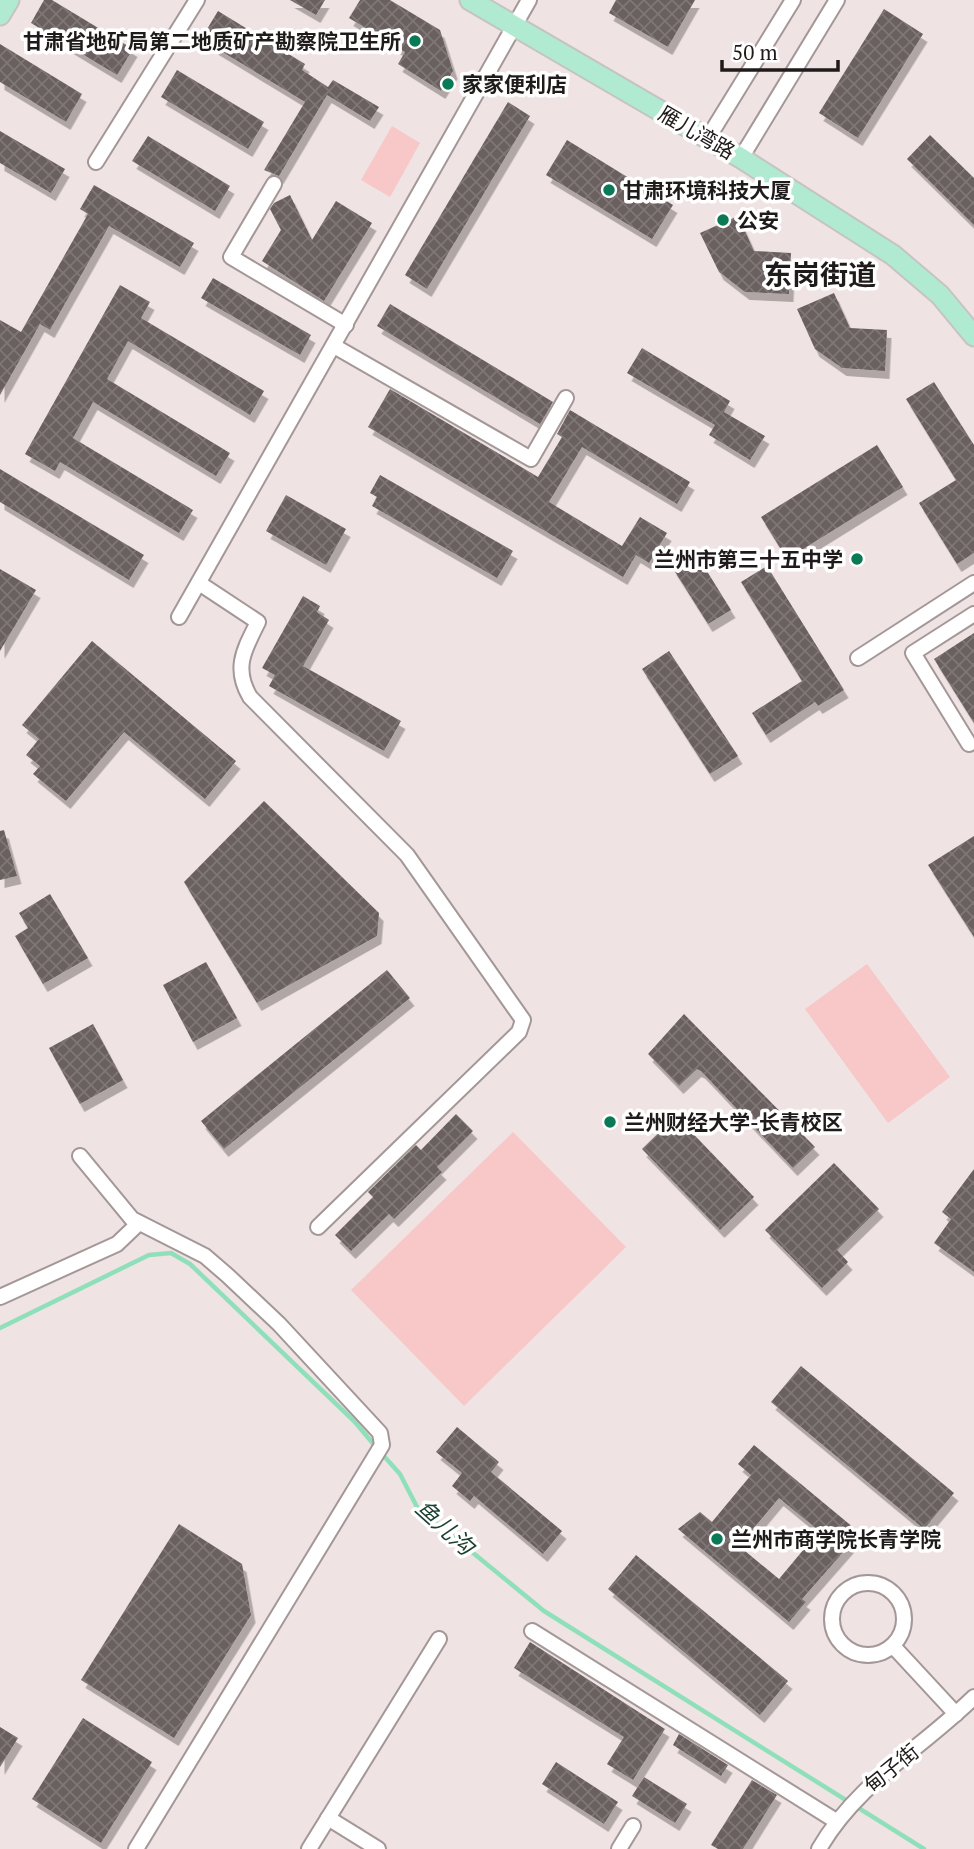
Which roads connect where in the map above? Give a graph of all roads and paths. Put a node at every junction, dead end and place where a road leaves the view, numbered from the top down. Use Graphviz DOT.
graph roads {
  1 [pos="9,0"];
  2 [pos="197,0"];
  3 [pos="470,0"];
  4 [pos="529,0"];
  5 [pos="793,0"];
  6 [pos="837,0"];
  7 [pos="0,15"];
  8 [pos="515,27"];
  9 [pos="708,138"];
  10 [pos="741,158"];
  11 [pos="96,162"];
  12 [pos="274,184"];
  13 [pos="346,325"];
  14 [pos="974,336"];
  15 [pos="334,346"];
  16 [pos="566,398"];
  17 [pos="200,583"];
  18 [pos="974,583"];
  19 [pos="974,614"];
  20 [pos="180,617"];
  21 [pos="858,658"];
  22 [pos="969,744"];
  23 [pos="80,1156"];
  24 [pos="139,1223"];
  25 [pos="318,1227"];
  26 [pos="0,1297"];
  27 [pos="532,1632"];
  28 [pos="439,1639"];
  29 [pos="893,1646"];
  30 [pos="974,1697"];
  31 [pos="956,1714"];
  32 [pos="839,1816"];
  33 [pos="328,1818"];
  34 [pos="633,1826"];
  35 [pos="136,1849"];
  36 [pos="309,1849"];
  37 [pos="378,1849"];
  38 [pos="619,1849"];
  39 [pos="819,1849"];
  1 -- 7 [label="main road"];
  2 -- 11 [label="street"];
  3 -- 8 [label="main road, 雁儿湾路"];
  4 -- 8 [label="street"];
  5 -- 9 [label="street"];
  6 -- 10 [label="street"];
  8 -- 9 [label="main road, 雁儿湾路"];
  8 -- 13 [label="street"];
  9 -- 10 [label="main road, 雁儿湾路"];
  10 -- 14 [label="main road, 雁儿湾路"];
  12 -- 13 [label="street"];
  13 -- 15 [label="street"];
  15 -- 16 [label="street"];
  15 -- 17 [label="street"];
  17 -- 20 [label="street"];
  17 -- 25 [label="street"];
  18 -- 21 [label="street"];
  19 -- 22 [label="street"];
  23 -- 24 [label="street"];
  24 -- 26 [label="street"];
  24 -- 35 [label="street"];
  27 -- 32 [label="street"];
  28 -- 33 [label="street"];
  29 -- 29 [label="street"];
  29 -- 31 [label="street"];
  30 -- 31 [label="street, 甸子街"];
  31 -- 32 [label="street, 甸子街"];
  32 -- 39 [label="street, 甸子街"];
  33 -- 36 [label="street"];
  33 -- 37 [label="street"];
  34 -- 38 [label="street"];
}
